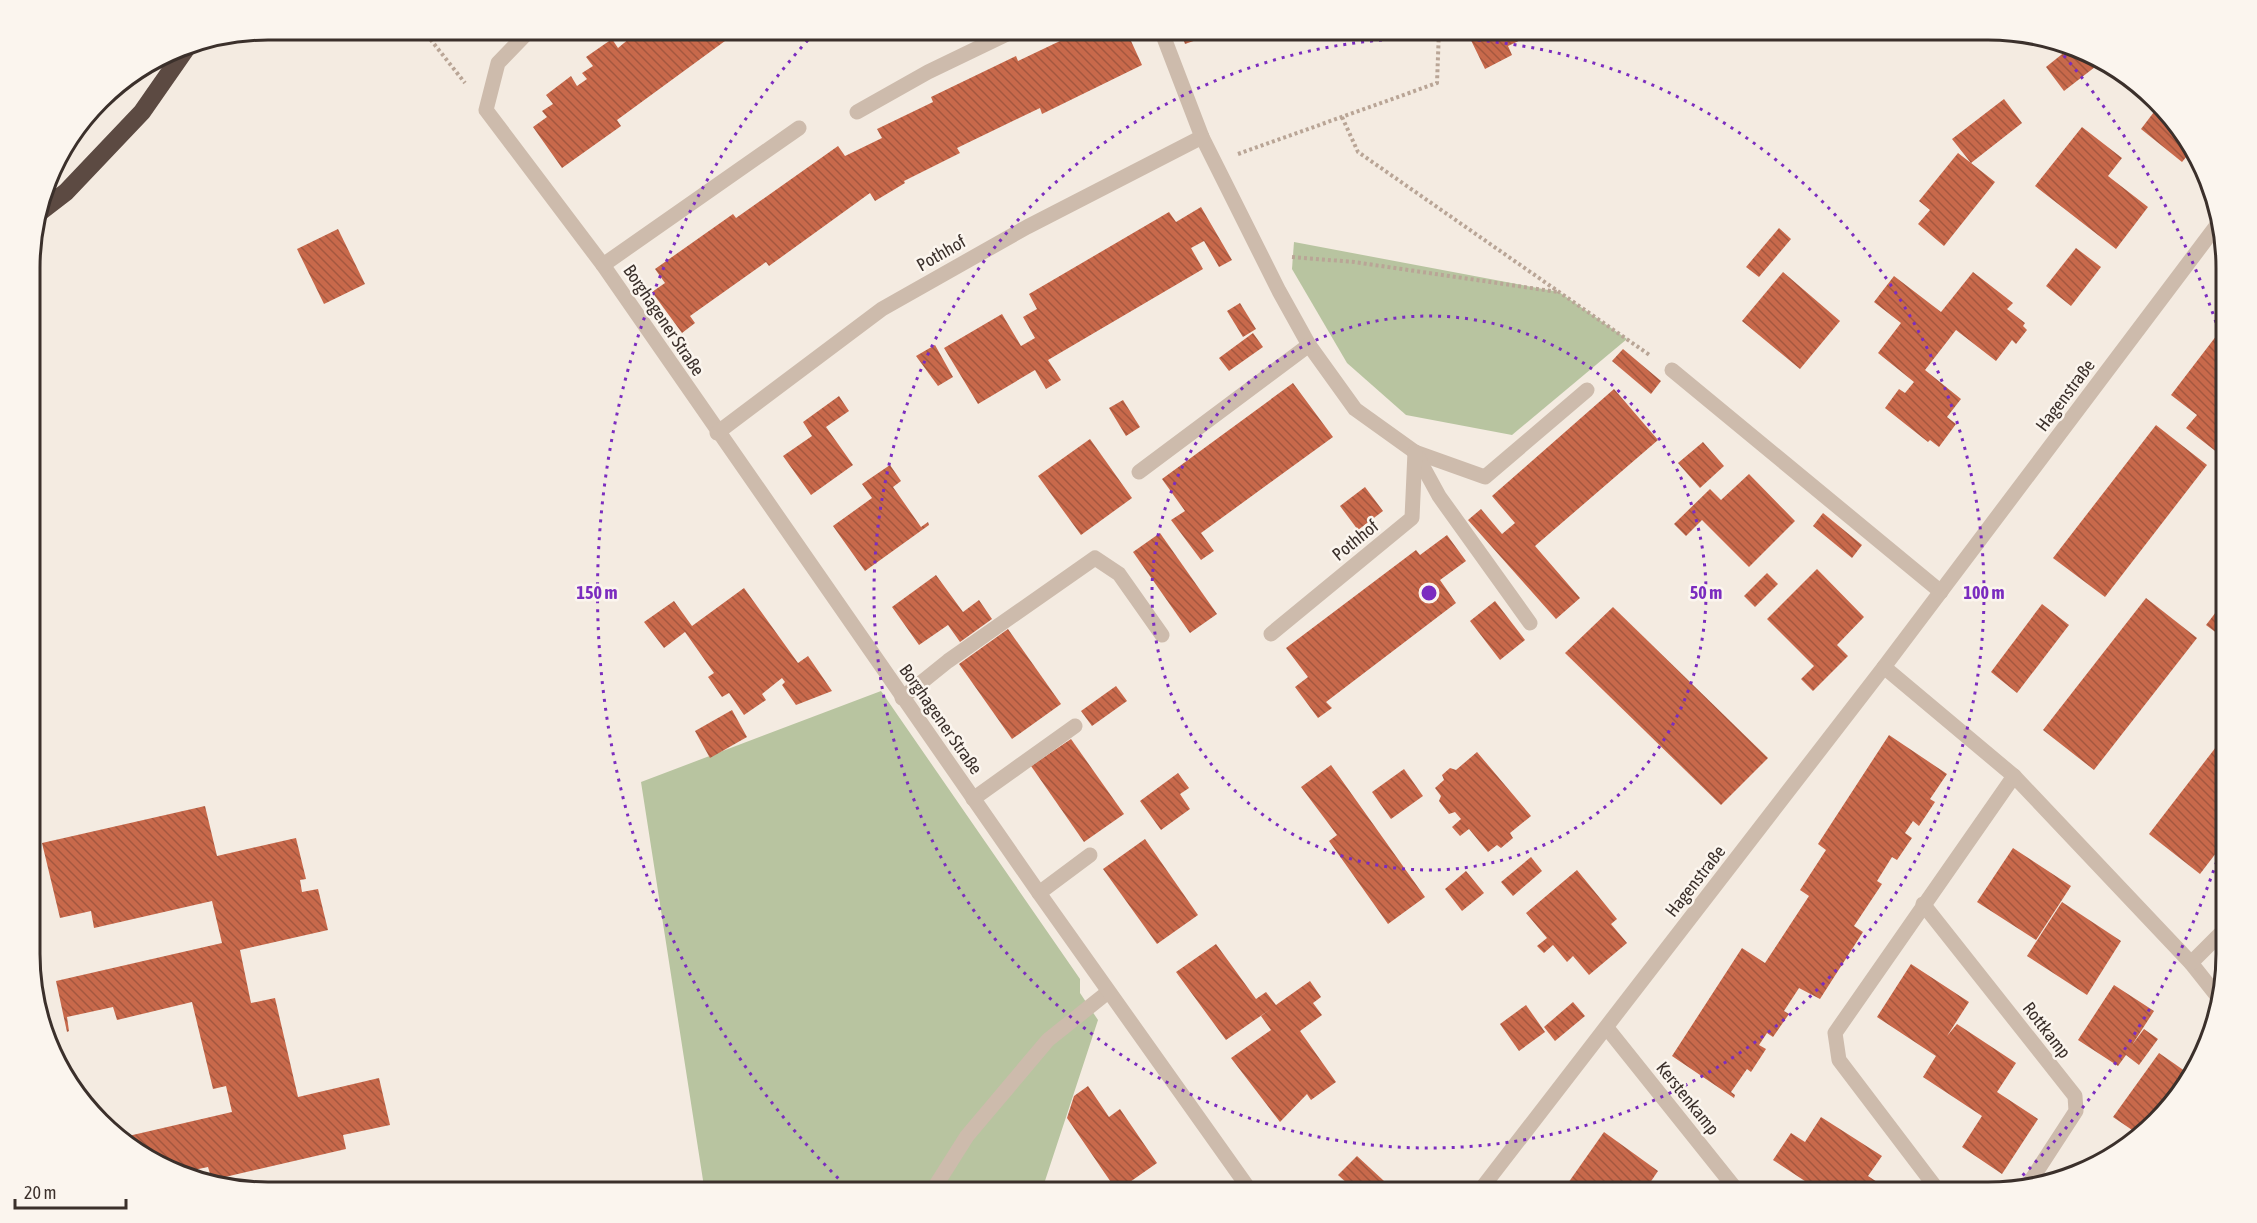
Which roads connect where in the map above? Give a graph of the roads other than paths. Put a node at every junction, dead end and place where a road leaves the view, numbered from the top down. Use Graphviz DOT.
graph roads {
  1 [pos="520,40"];
  2 [pos="994,40"];
  3 [pos="1165,40"];
  4 [pos="175,61"];
  5 [pos="857,112"];
  6 [pos="799,128"];
  7 [pos="1202,137"];
  8 [pos="50,205"];
  9 [pos="2213,230"];
  10 [pos="603,265"];
  11 [pos="1309,345"];
  12 [pos="1672,370"];
  13 [pos="1587,390"];
  14 [pos="717,433"];
  15 [pos="1415,452"];
  16 [pos="1139,472"];
  17 [pos="1941,592"];
  18 [pos="1530,623"];
  19 [pos="1271,634"];
  20 [pos="1162,635"];
  21 [pos="1884,667"];
  22 [pos="902,698"];
  23 [pos="1075,726"];
  24 [pos="2014,776"];
  25 [pos="973,799"];
  26 [pos="1090,855"];
  27 [pos="1038,893"];
  28 [pos="1923,904"];
  29 [pos="2216,937"];
  30 [pos="2191,963"];
  31 [pos="2214,991"];
  32 [pos="1108,992"];
  33 [pos="1607,1028"];
  34 [pos="2032,1178"];
  35 [pos="938,1182"];
  36 [pos="1244,1182"];
  37 [pos="1487,1182"];
  38 [pos="1730,1182"];
  39 [pos="1933,1182"];
  1 -- 10 [label="street, Borghagener Straße"];
  2 -- 5 [label="street"];
  3 -- 7 [label="street"];
  4 -- 8 [label="highway"];
  6 -- 10 [label="street, Borghagener Straße"];
  7 -- 11 [label="street"];
  7 -- 14 [label="street, Pothhof"];
  9 -- 17 [label="street, Hagenstraße"];
  10 -- 14 [label="street, Borghagener Straße"];
  11 -- 15 [label="street"];
  11 -- 16 [label="street"];
  12 -- 17 [label="street"];
  13 -- 15 [label="street"];
  14 -- 22 [label="street, Borghagener Straße"];
  15 -- 18 [label="street"];
  15 -- 19 [label="street, Pothhof"];
  17 -- 21 [label="street, Hagenstraße"];
  20 -- 22 [label="street"];
  21 -- 24 [label="street"];
  21 -- 33 [label="street, Hagenstraße"];
  22 -- 25 [label="street, Borghagener Straße"];
  23 -- 25 [label="street"];
  24 -- 28 [label="street"];
  24 -- 30 [label="street"];
  25 -- 27 [label="street, Borghagener Straße"];
  26 -- 27 [label="street"];
  27 -- 32 [label="street, Borghagener Straße"];
  28 -- 34 [label="street, Rottkamp"];
  28 -- 39 [label="street"];
  29 -- 30 [label="street"];
  30 -- 31 [label="street"];
  32 -- 35 [label="street"];
  32 -- 36 [label="street, Borghagener Straße"];
  33 -- 37 [label="street, Hagenstraße"];
  33 -- 38 [label="street, Kerstenkamp"];
}
